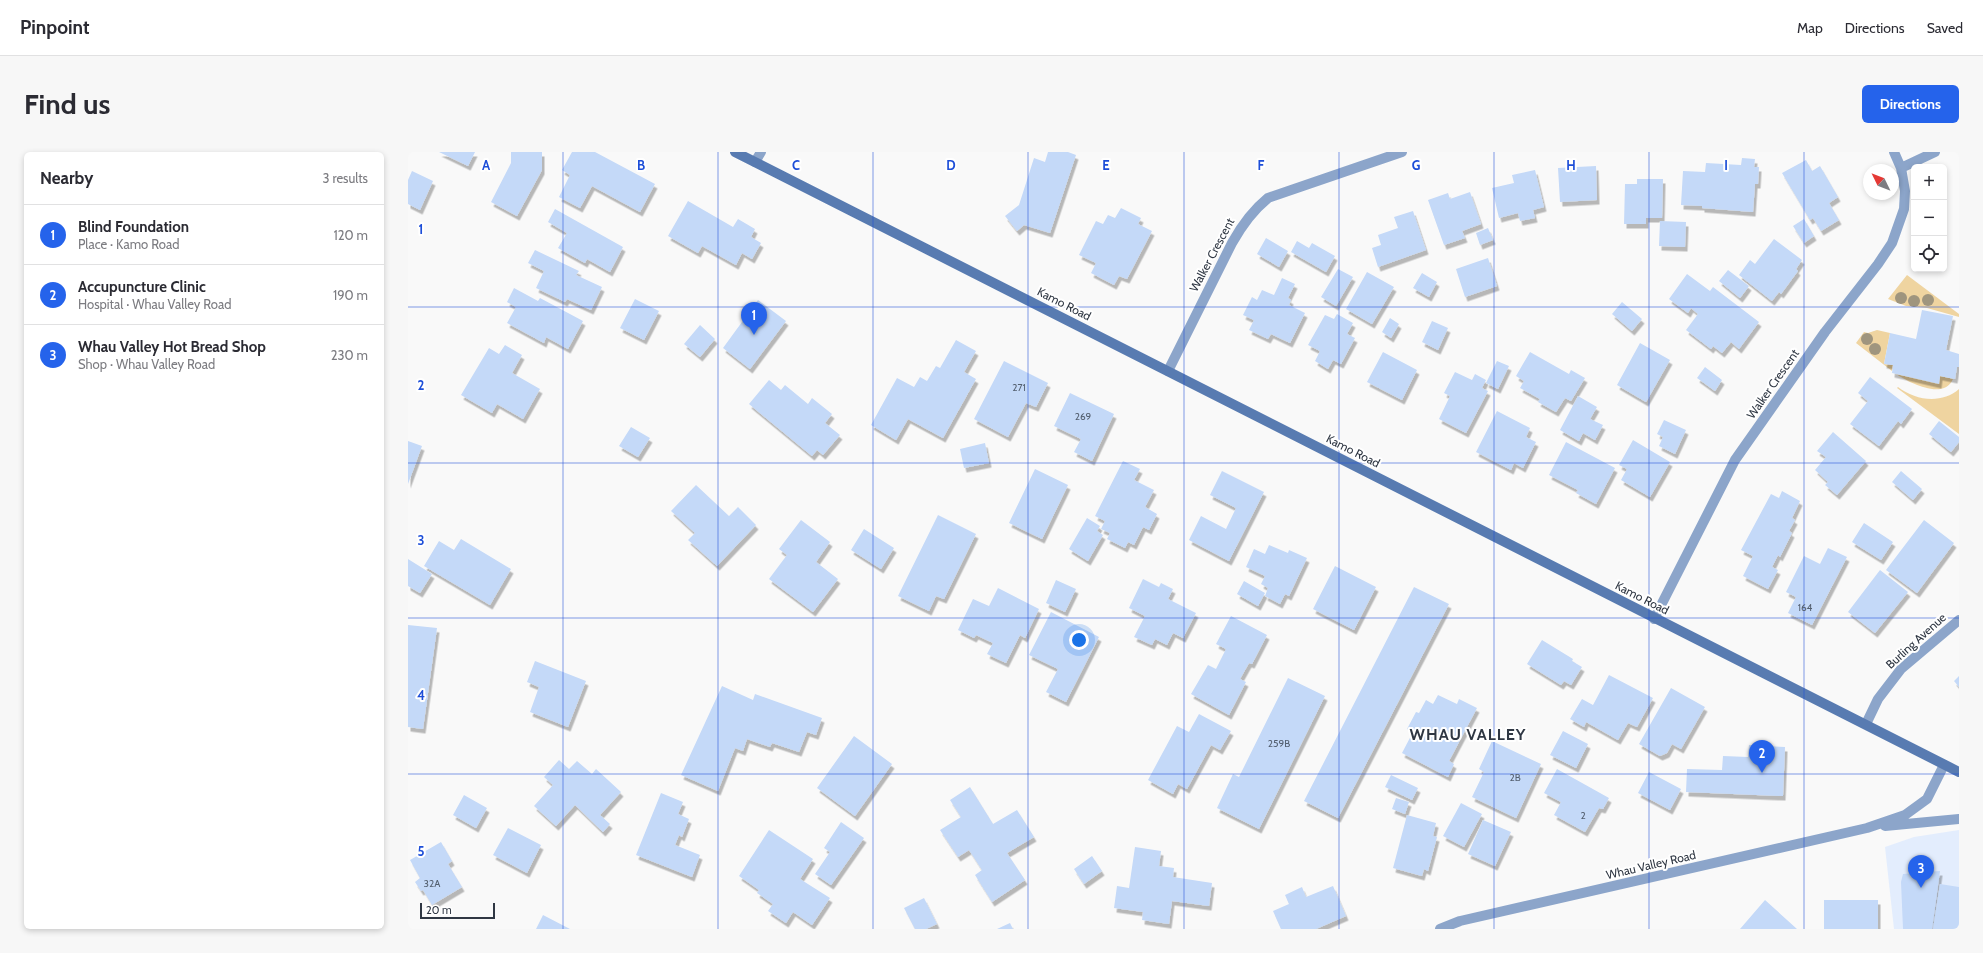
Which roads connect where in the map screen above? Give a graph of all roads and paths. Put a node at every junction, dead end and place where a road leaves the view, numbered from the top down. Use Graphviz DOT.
graph roads {
  1 [pos="735,152"];
  2 [pos="761,152"];
  3 [pos="1402,152"];
  4 [pos="1894,152"];
  5 [pos="1935,152"];
  6 [pos="755,162"];
  7 [pos="1901,168"];
  8 [pos="1168,371"];
  9 [pos="1654,619"];
  10 [pos="1959,620"];
  11 [pos="1866,724"];
  12 [pos="1944,765"];
  13 [pos="1959,772"];
  14 [pos="1959,819"];
  15 [pos="1868,828"];
  16 [pos="1440,929"];
  1 -- 6 [label="main road, Kamo Road"];
  2 -- 6 [label="street"];
  3 -- 8 [label="street, Walker Crescent"];
  4 -- 7 [label="street, Walker Crescent"];
  5 -- 7 [label="street"];
  6 -- 8 [label="main road, Kamo Road"];
  7 -- 9 [label="street, Walker Crescent"];
  8 -- 9 [label="main road, Kamo Road"];
  9 -- 11 [label="main road, Kamo Road"];
  10 -- 11 [label="street, Burling Avenue"];
  11 -- 12 [label="main road, Kamo Road"];
  12 -- 13 [label="main road, Kamo Road"];
  12 -- 15 [label="street, Whau Valley Road"];
  14 -- 15 [label="street, Whau Valley Road"];
  15 -- 16 [label="street, Whau Valley Road"];
}
